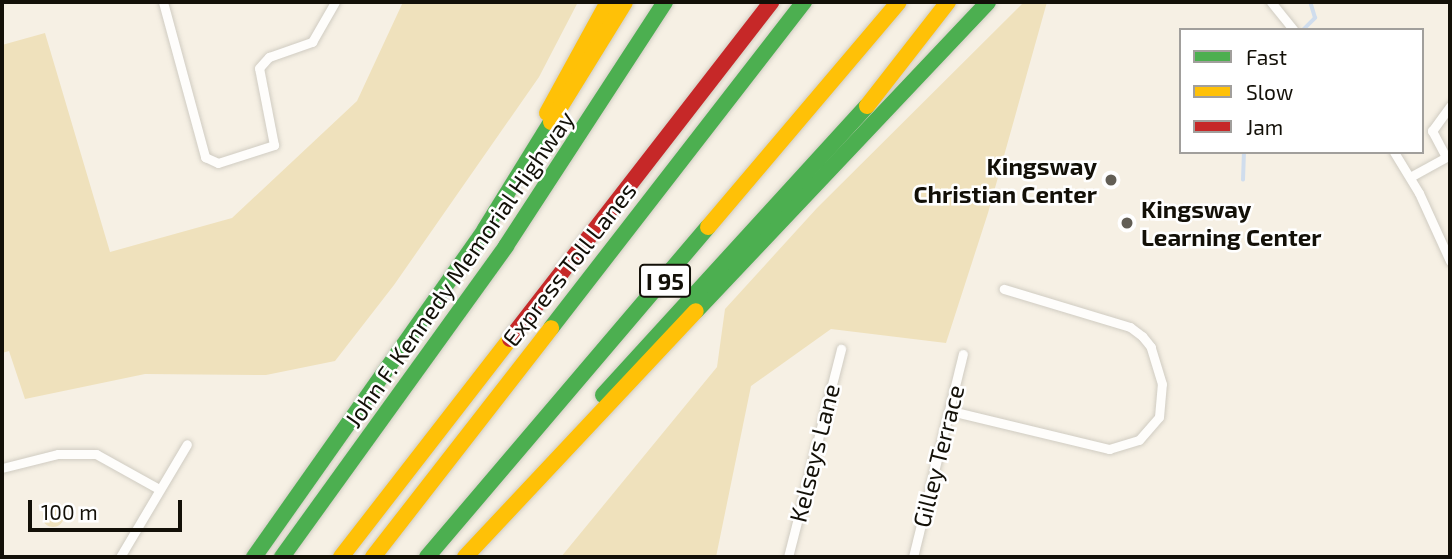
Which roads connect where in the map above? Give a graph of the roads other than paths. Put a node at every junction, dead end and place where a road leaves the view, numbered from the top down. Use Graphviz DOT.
graph roads {
  1 [pos="163,2"];
  2 [pos="335,2"];
  3 [pos="608,2"];
  4 [pos="625,2"];
  5 [pos="665,2"];
  6 [pos="771,2"];
  7 [pos="804,2"];
  8 [pos="899,2"];
  9 [pos="948,2"];
  10 [pos="988,2"];
  11 [pos="1270,2"];
  12 [pos="1292,28"];
  13 [pos="1450,106"];
  14 [pos="1395,154"];
  15 [pos="1448,156"];
  16 [pos="1410,177"];
  17 [pos="1450,261"];
  18 [pos="1004,289"];
  19 [pos="437,295"];
  20 [pos="841,349"];
  21 [pos="963,354"];
  22 [pos="951,411"];
  23 [pos="187,444"];
  24 [pos="2,468"];
  25 [pos="159,489"];
  26 [pos="120,557"];
  27 [pos="254,557"];
  28 [pos="282,557"];
  29 [pos="341,557"];
  30 [pos="373,557"];
  31 [pos="427,557"];
  32 [pos="456,557"];
  33 [pos="465,557"];
  34 [pos="788,557"];
  35 [pos="913,557"];
  1 -- 2 [label="street"];
  3 -- 19 [label="highway"];
  4 -- 19 [label="highway"];
  5 -- 28 [label="highway, John F. Kennedy Memorial Highway"];
  6 -- 29 [label="highway, Express Toll Lanes"];
  7 -- 30 [label="highway, Express Toll Lanes"];
  8 -- 31 [label="highway, I 95"];
  9 -- 32 [label="highway"];
  10 -- 33 [label="highway"];
  11 -- 12 [label="street"];
  13 -- 15 [label="street"];
  14 -- 16 [label="street"];
  15 -- 16 [label="street"];
  16 -- 17 [label="street"];
  18 -- 22 [label="street"];
  19 -- 27 [label="highway"];
  20 -- 34 [label="street, Kelseys Lane"];
  21 -- 22 [label="street, Gilley Terrace"];
  22 -- 35 [label="street, Gilley Terrace"];
  23 -- 25 [label="street"];
  24 -- 25 [label="street"];
  25 -- 26 [label="street"];
}
